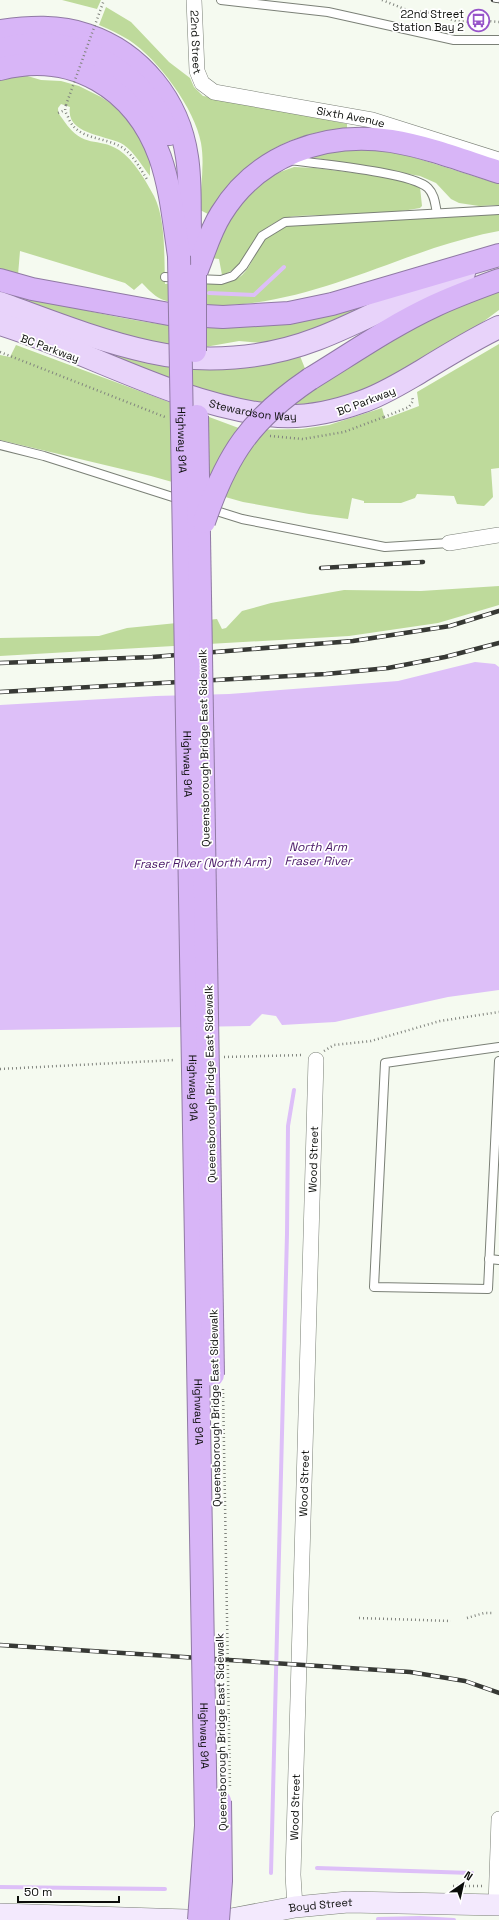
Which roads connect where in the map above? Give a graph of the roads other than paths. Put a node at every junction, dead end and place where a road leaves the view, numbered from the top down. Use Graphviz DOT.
graph roads {
  1 [pos="194,0"];
  2 [pos="220,0"];
  3 [pos="0,31"];
  4 [pos="499,40"];
  5 [pos="0,49"];
  6 [pos="0,69"];
  7 [pos="202,83"];
  8 [pos="279,158"];
  9 [pos="499,160"];
  10 [pos="499,172"];
  11 [pos="499,210"];
  12 [pos="437,213"];
  13 [pos="499,240"];
  14 [pos="499,255"];
  15 [pos="499,261"];
  16 [pos="189,265"];
  17 [pos="165,278"];
  18 [pos="0,280"];
  19 [pos="499,280"];
  20 [pos="0,303"];
  21 [pos="169,314"];
  22 [pos="223,317"];
  23 [pos="0,324"];
  24 [pos="499,327"];
  25 [pos="0,445"];
  26 [pos="499,535"];
  27 [pos="199,537"];
  28 [pos="449,544"];
  29 [pos="499,1047"];
  30 [pos="316,1060"];
  31 [pos="499,1062"];
  32 [pos="498,1099"];
  33 [pos="489,1259"];
  34 [pos="499,1260"];
  35 [pos="499,1818"];
  36 [pos="497,1905"];
  37 [pos="295,1907"];
  38 [pos="0,1914"];
  39 [pos="199,1920"];
  40 [pos="218,1920"];
  1 -- 7 [label="street, 22nd Street"];
  2 -- 4 [label="lane"];
  3 -- 16 [label="highway"];
  5 -- 16 [label="highway"];
  6 -- 16 [label="highway"];
  7 -- 9 [label="street, Sixth Avenue"];
  8 -- 10 [label="highway"];
  8 -- 12 [label="lane"];
  8 -- 16 [label="highway"];
  11 -- 12 [label="lane"];
  12 -- 16 [label="lane"];
  13 -- 22 [label="highway"];
  14 -- 22 [label="highway"];
  15 -- 20 [label="main road"];
  16 -- 17 [label="lane"];
  16 -- 21 [label="lane"];
  16 -- 27 [label="highway, Highway 91A, bridge"];
  16 -- 39 [label="highway, Highway 91A, bridge"];
  18 -- 21 [label="highway"];
  19 -- 27 [label="highway, bridge"];
  21 -- 22 [label="highway"];
  23 -- 24 [label="main road, Stewardson Way"];
  25 -- 28 [label="lane"];
  26 -- 28 [label="street"];
  27 -- 40 [label="highway, Highway 91A, bridge"];
  29 -- 33 [label="lane"];
  30 -- 37 [label="street, Wood Street"];
  31 -- 32 [label="lane"];
  32 -- 33 [label="lane"];
  33 -- 34 [label="lane"];
  35 -- 36 [label="street"];
  36 -- 37 [label="main road, Boyd Street"];
  37 -- 38 [label="main road, Boyd Street"];
}
